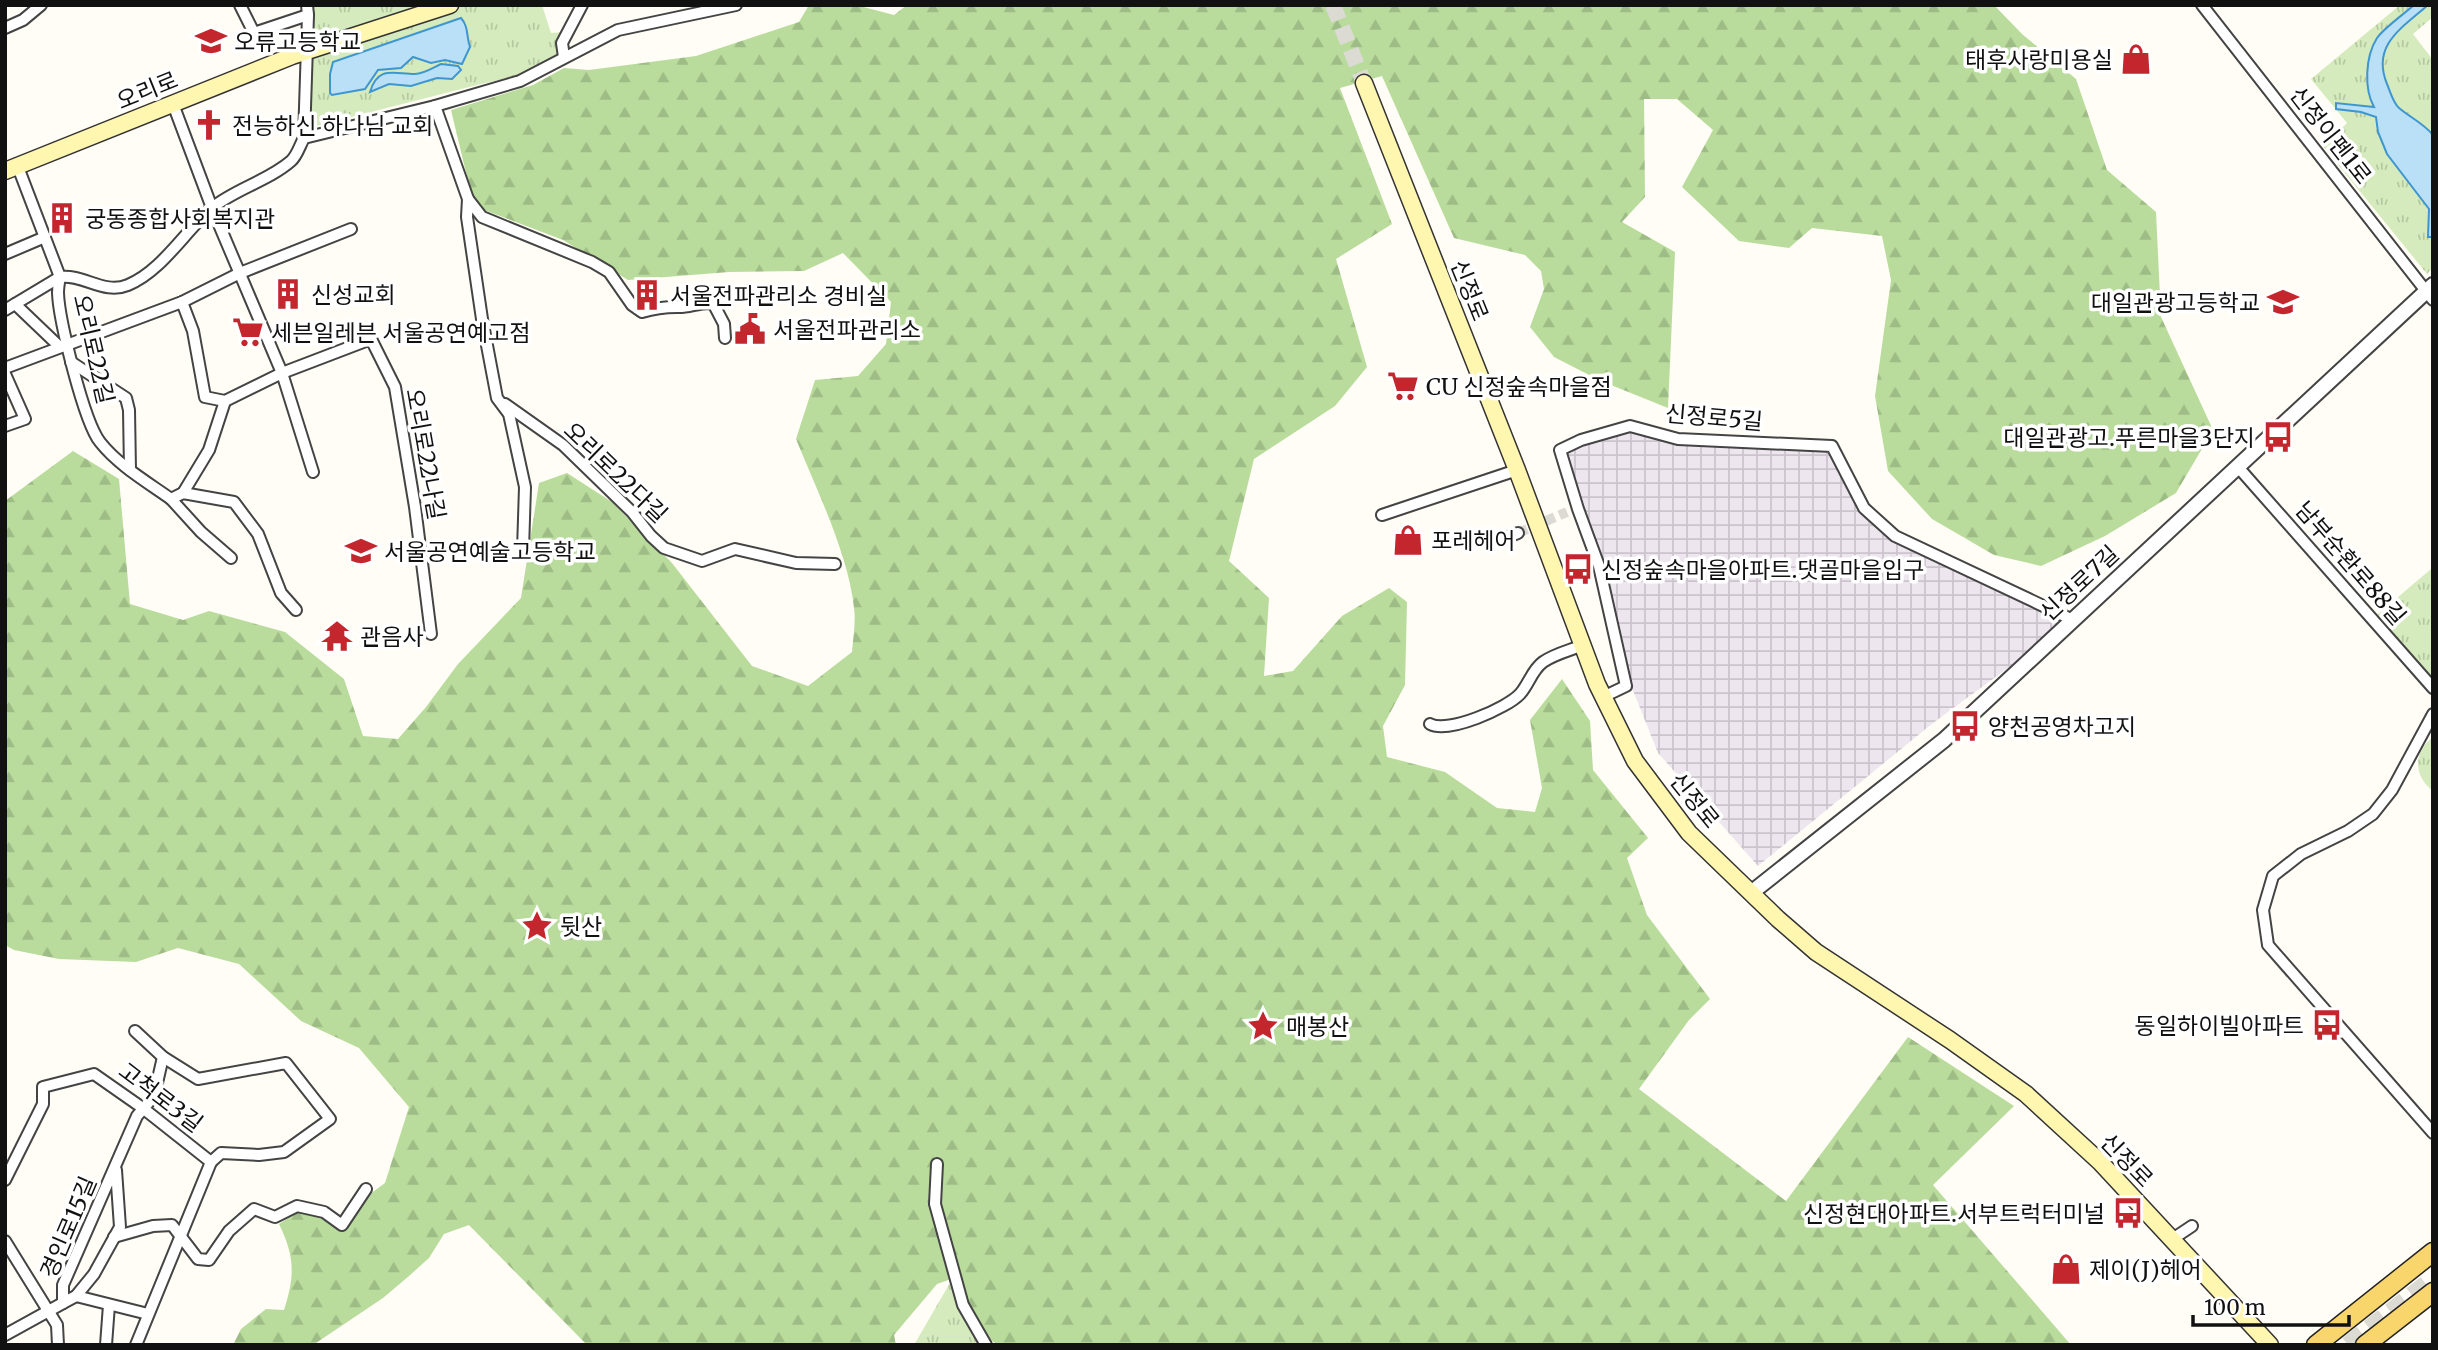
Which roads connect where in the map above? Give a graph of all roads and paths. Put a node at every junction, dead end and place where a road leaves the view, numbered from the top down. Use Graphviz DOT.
graph roads {
  1 [pos="41,5"];
  2 [pos="240,5"];
  3 [pos="450,5"];
  4 [pos="582,5"];
  5 [pos="736,5"];
  6 [pos="2203,5"];
  7 [pos="307,10"];
  8 [pos="5,28"];
  9 [pos="305,51"];
  10 [pos="564,57"];
  11 [pos="1364,83"];
  12 [pos="173,104"];
  13 [pos="435,106"];
  14 [pos="304,138"];
  15 [pos="11,169"];
  16 [pos="468,199"];
  17 [pos="212,208"];
  18 [pos="351,229"];
  19 [pos="45,237"];
  20 [pos="5,254"];
  21 [pos="240,273"];
  22 [pos="60,277"];
  23 [pos="2430,292"];
  24 [pos="182,302"];
  25 [pos="10,307"];
  26 [pos="725,338"];
  27 [pos="63,345"];
  28 [pos="72,362"];
  29 [pos="5,371"];
  30 [pos="282,373"];
  31 [pos="497,398"];
  32 [pos="225,401"];
  33 [pos="5,426"];
  34 [pos="2238,467"];
  35 [pos="130,470"];
  36 [pos="1517,470"];
  37 [pos="313,472"];
  38 [pos="183,493"];
  39 [pos="171,499"];
  40 [pos="1382,515"];
  41 [pos="1518,533"];
  42 [pos="1500,540"];
  43 [pos="523,550"];
  44 [pos="231,558"];
  45 [pos="835,564"];
  46 [pos="296,610"];
  47 [pos="2073,620"];
  48 [pos="431,634"];
  49 [pos="1583,645"];
  50 [pos="2433,688"];
  51 [pos="1603,697"];
  52 [pos="2433,714"];
  53 [pos="1430,723"];
  54 [pos="1751,892"];
  55 [pos="135,1031"];
  56 [pos="163,1057"];
  57 [pos="144,1109"];
  58 [pos="2433,1133"];
  59 [pos="211,1162"];
  60 [pos="937,1164"];
  61 [pos="116,1168"];
  62 [pos="5,1180"];
  63 [pos="366,1189"];
  64 [pos="2192,1226"];
  65 [pos="180,1236"];
  66 [pos="114,1237"];
  67 [pos="2171,1240"];
  68 [pos="5,1241"];
  69 [pos="2433,1252"];
  70 [pos="2433,1292"];
  71 [pos="76,1296"];
  72 [pos="62,1303"];
  73 [pos="108,1304"];
  74 [pos="49,1310"];
  75 [pos="148,1314"];
  76 [pos="8,1334"];
  77 [pos="14,1345"];
  78 [pos="58,1345"];
  79 [pos="106,1345"];
  80 [pos="136,1345"];
  81 [pos="986,1345"];
  82 [pos="2270,1345"];
  83 [pos="2316,1345"];
  84 [pos="2365,1345"];
  1 -- 8 [label="street"];
  2 -- 7 [label="street"];
  3 -- 9 [label="main road, 오리로"];
  4 -- 10 [label="street"];
  5 -- 10 [label="street"];
  6 -- 23 [label="street, 신정이펜1로"];
  7 -- 9 [label="street"];
  9 -- 12 [label="main road, 오리로"];
  9 -- 14 [label="street"];
  10 -- 13 [label="street"];
  11 -- 36 [label="main road, 신정로"];
  12 -- 15 [label="main road, 오리로"];
  12 -- 17 [label="street"];
  13 -- 14 [label="street"];
  13 -- 16 [label="street"];
  14 -- 17 [label="street"];
  15 -- 19 [label="street, 오리로22길"];
  16 -- 26 [label="street"];
  16 -- 31 [label="street"];
  17 -- 21 [label="street"];
  17 -- 22 [label="street"];
  18 -- 21 [label="street"];
  19 -- 20 [label="street"];
  19 -- 22 [label="street, 오리로22길"];
  21 -- 24 [label="street"];
  21 -- 30 [label="street"];
  22 -- 25 [label="street"];
  22 -- 27 [label="street, 오리로22길"];
  23 -- 34 [label="street, 신정로7길"];
  24 -- 27 [label="street"];
  24 -- 32 [label="street"];
  25 -- 27 [label="street"];
  27 -- 28 [label="street, 오리로22길"];
  27 -- 29 [label="street"];
  28 -- 35 [label="street, 오리로22길"];
  28 -- 35 [label="street"];
  29 -- 33 [label="street"];
  30 -- 32 [label="street, 오리로22나길"];
  30 -- 37 [label="street"];
  30 -- 48 [label="street, 오리로22나길"];
  31 -- 43 [label="street"];
  31 -- 45 [label="street, 오리로22다길"];
  32 -- 38 [label="street"];
  34 -- 47 [label="street, 신정로7길"];
  34 -- 50 [label="street, 남부순환로88길"];
  35 -- 39 [label="street, 오리로22길"];
  36 -- 40 [label="street"];
  36 -- 49 [label="main road, 신정로"];
  38 -- 39 [label="street"];
  38 -- 46 [label="street"];
  39 -- 44 [label="street, 오리로22길"];
  41 -- 42 [label="street"];
  47 -- 51 [label="street, 신정로5길"];
  47 -- 54 [label="street, 신정로7길"];
  49 -- 51 [label="main road, 신정로"];
  49 -- 53 [label="street"];
  51 -- 54 [label="main road, 신정로"];
  52 -- 58 [label="street"];
  54 -- 67 [label="main road, 신정로"];
  55 -- 56 [label="street"];
  56 -- 57 [label="street, 경인로15길"];
  56 -- 59 [label="street, 고척로3길"];
  57 -- 59 [label="street, 고척로3길"];
  57 -- 61 [label="street, 경인로15길"];
  57 -- 62 [label="street, 고척로3길"];
  59 -- 65 [label="street, 고척로3길"];
  60 -- 81 [label="street"];
  61 -- 66 [label="street, 경인로15길"];
  61 -- 72 [label="street, 경인로15길"];
  63 -- 65 [label="street"];
  64 -- 67 [label="street"];
  65 -- 66 [label="street"];
  65 -- 75 [label="street, 고척로3길"];
  66 -- 71 [label="street, 경인로15길"];
  67 -- 82 [label="main road, 신정로"];
  68 -- 74 [label="street, 경인로15길"];
  69 -- 83 [label="main road"];
  70 -- 84 [label="main road"];
  71 -- 72 [label="street, 경인로15길"];
  71 -- 73 [label="street"];
  72 -- 74 [label="street, 경인로15길"];
  73 -- 75 [label="street"];
  73 -- 79 [label="street"];
  74 -- 76 [label="street, 경인로15길"];
  74 -- 78 [label="street, 경인로15길"];
  75 -- 80 [label="street, 고척로3길"];
  76 -- 77 [label="street, 경인로15길"];
}
